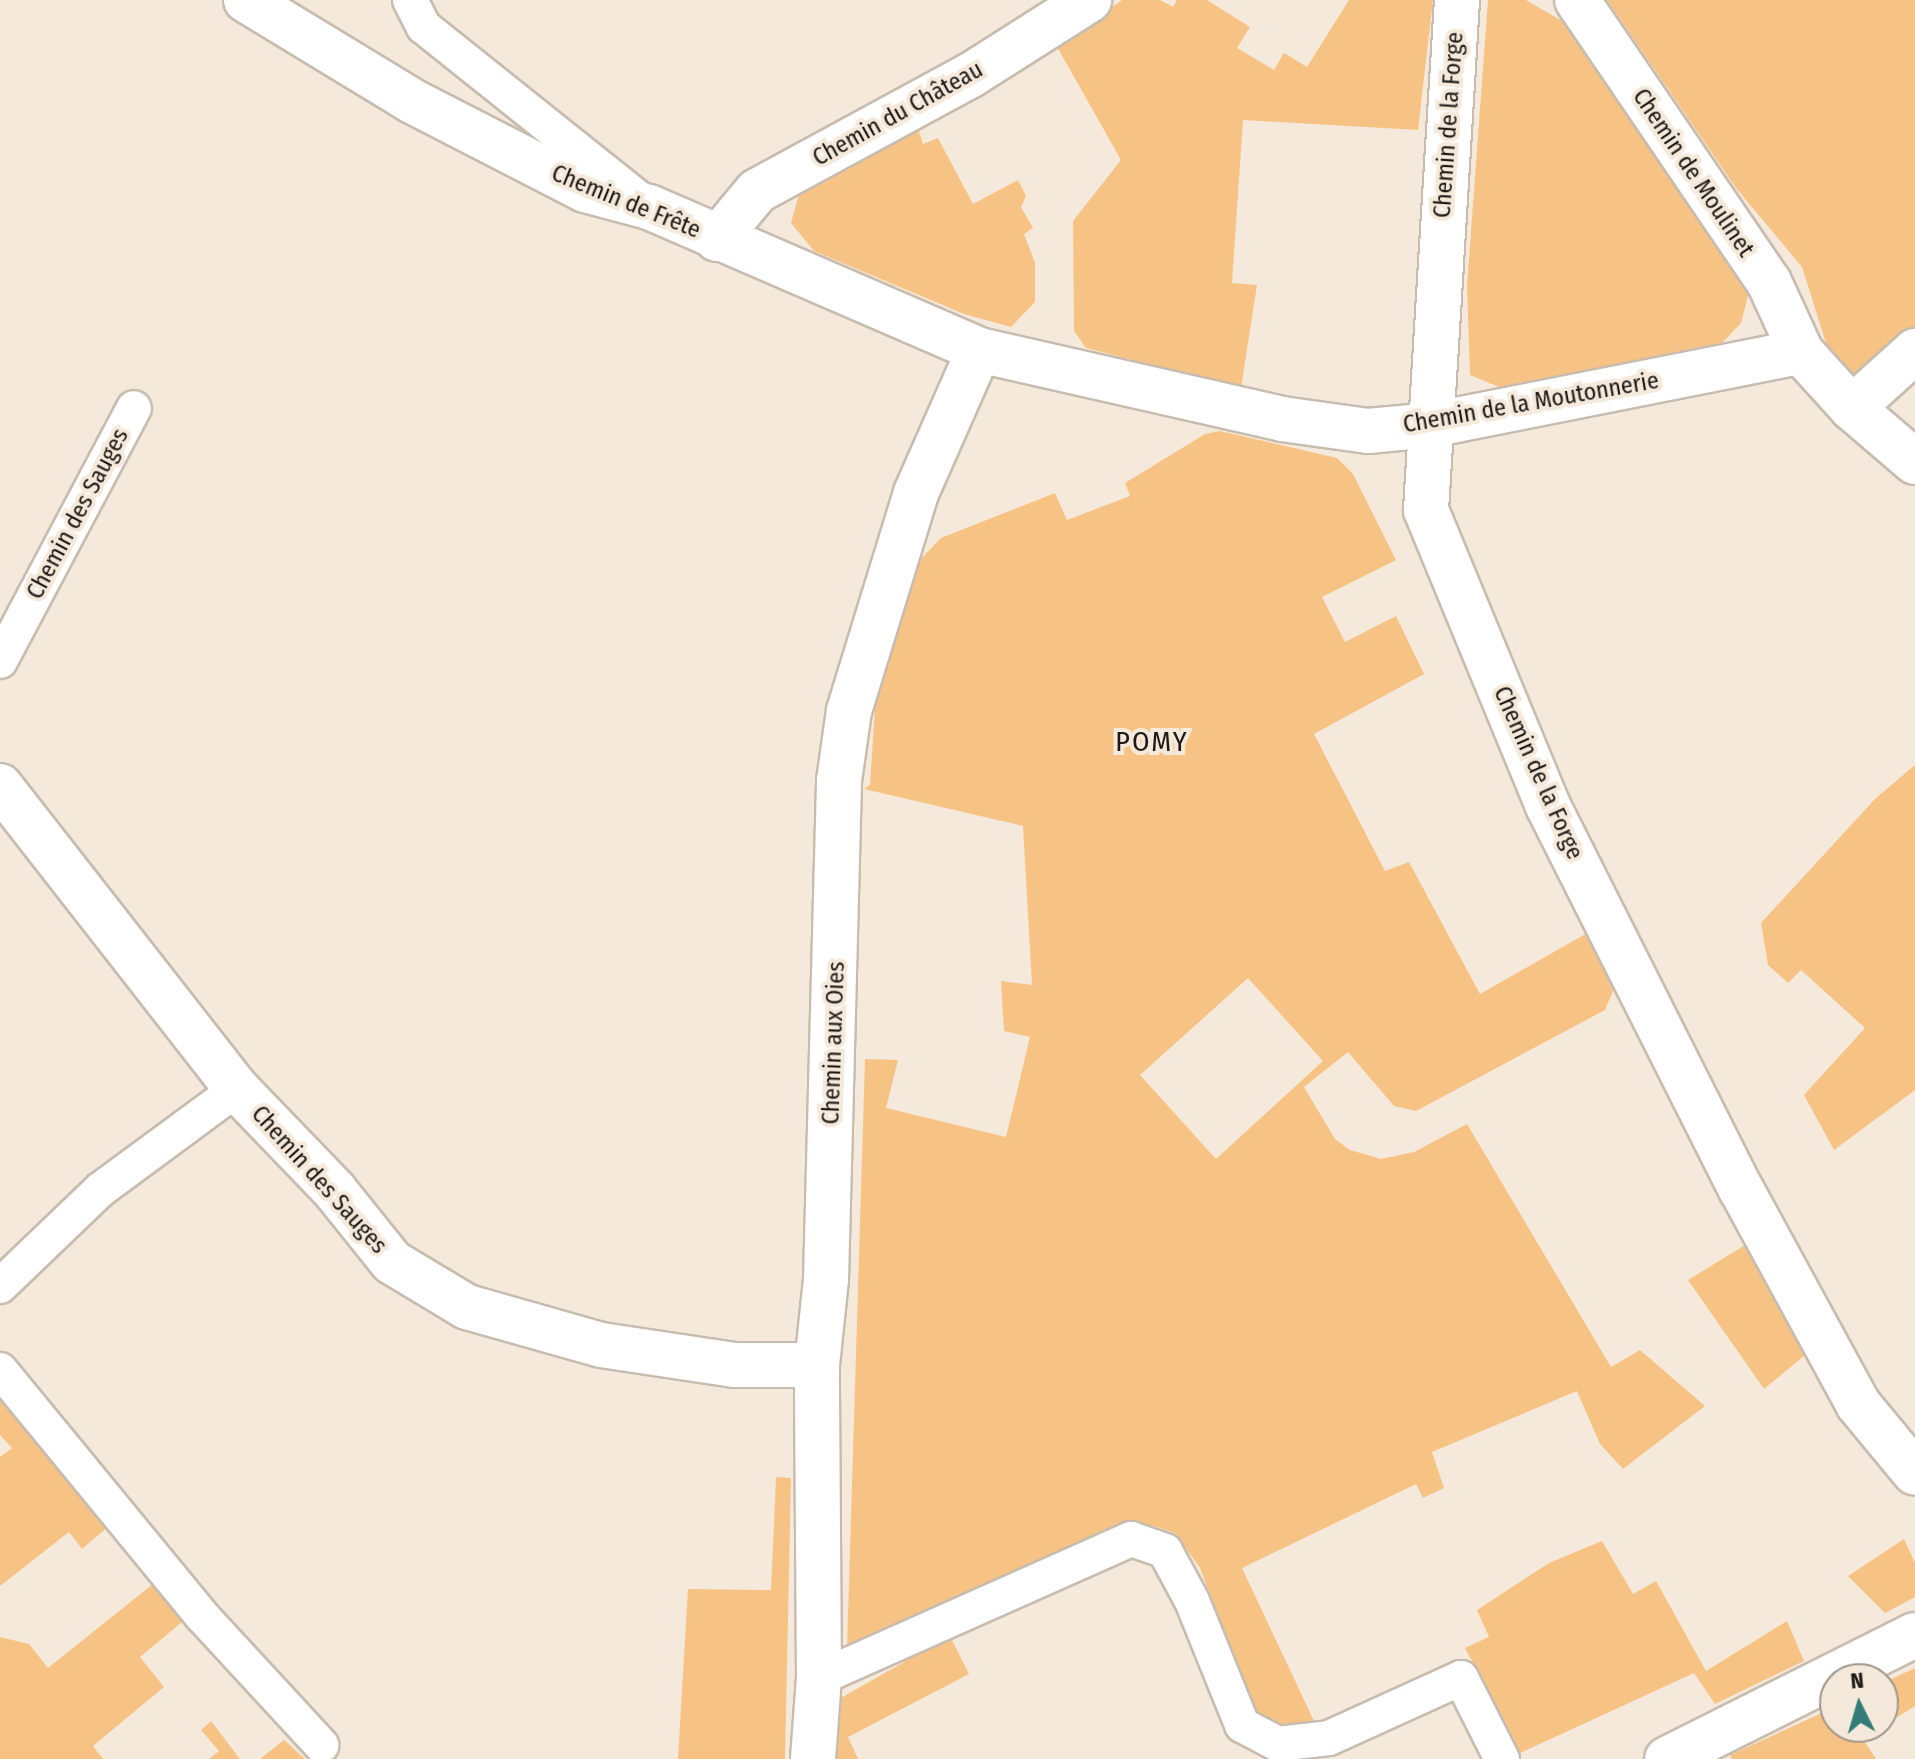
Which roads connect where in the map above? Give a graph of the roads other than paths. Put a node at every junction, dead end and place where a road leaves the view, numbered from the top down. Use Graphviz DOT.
graph roads {
  1 [pos="246,0"];
  2 [pos="410,0"];
  3 [pos="1089,0"];
  4 [pos="1457,0"];
  5 [pos="1577,0"];
  6 [pos="649,207"];
  7 [pos="717,239"];
  8 [pos="979,350"];
  9 [pos="1915,351"];
  10 [pos="1801,352"];
  11 [pos="134,408"];
  12 [pos="1852,408"];
  13 [pos="1431,425"];
  14 [pos="1915,462"];
  15 [pos="0,661"];
  16 [pos="0,786"];
  17 [pos="237,1089"];
  18 [pos="0,1286"];
  19 [pos="817,1365"];
  20 [pos="0,1370"];
  21 [pos="1915,1473"];
  22 [pos="1915,1635"];
  23 [pos="819,1678"];
  24 [pos="321,1745"];
  25 [pos="813,1759"];
  26 [pos="1502,1759"];
  27 [pos="1667,1759"];
  1 -- 6 [label="street, Chemin de Frête"];
  2 -- 6 [label="lane"];
  3 -- 7 [label="street, Chemin du Château"];
  4 -- 13 [label="street, Chemin de la Forge"];
  5 -- 10 [label="street, Chemin de Moulinet"];
  6 -- 7 [label="street, Chemin de Frête"];
  7 -- 8 [label="street, Chemin de Frête"];
  8 -- 13 [label="street, Chemin de la Moutonnerie"];
  8 -- 19 [label="street, Chemin aux Oies"];
  9 -- 12 [label="street"];
  10 -- 12 [label="street, Chemin de Moulinet"];
  10 -- 13 [label="street, Chemin de la Moutonnerie"];
  11 -- 15 [label="lane, Chemin des Sauges"];
  12 -- 14 [label="street, Chemin de Moulinet"];
  13 -- 21 [label="street, Chemin de la Forge"];
  16 -- 17 [label="street, Chemin des Sauges"];
  17 -- 18 [label="lane, Chemin des Sauges"];
  17 -- 19 [label="street, Chemin des Sauges"];
  19 -- 23 [label="street, Chemin aux Oies"];
  20 -- 24 [label="lane"];
  22 -- 27 [label="street"];
  23 -- 25 [label="street, Chemin aux Oies"];
  23 -- 26 [label="lane"];
}
